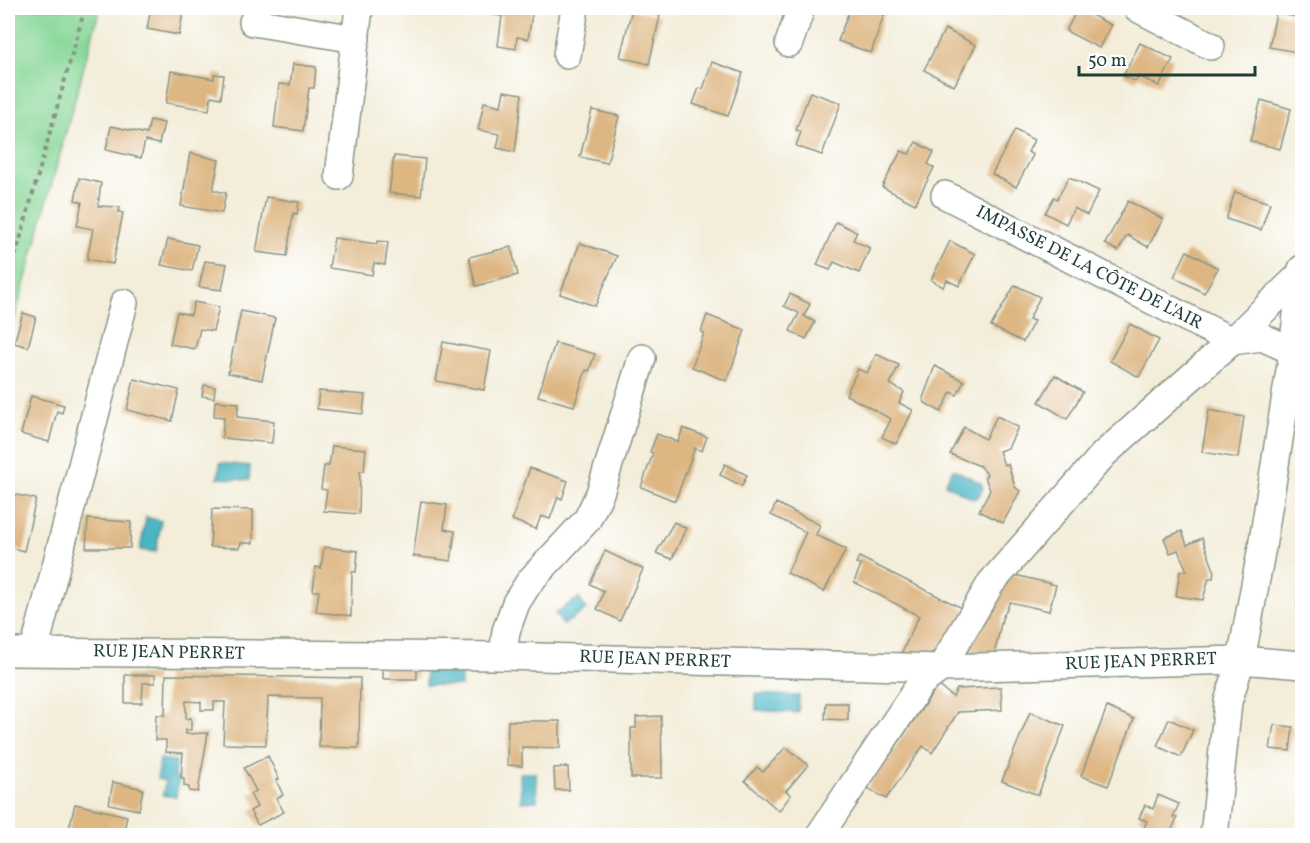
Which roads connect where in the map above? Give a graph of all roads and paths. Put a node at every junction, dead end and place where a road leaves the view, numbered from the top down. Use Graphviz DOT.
graph roads {
  1 [pos="85,8"];
  2 [pos="359,8"];
  3 [pos="575,8"];
  4 [pos="801,8"];
  5 [pos="1138,8"];
  6 [pos="253,22"];
  7 [pos="356,39"];
  8 [pos="789,43"];
  9 [pos="1211,46"];
  10 [pos="567,55"];
  11 [pos="339,176"];
  12 [pos="945,195"];
  13 [pos="1302,271"];
  14 [pos="8,282"];
  15 [pos="124,303"];
  16 [pos="1232,341"];
  17 [pos="1298,353"];
  18 [pos="642,358"];
  19 [pos="21,652"];
  20 [pos="503,656"];
  21 [pos="1241,660"];
  22 [pos="1302,665"];
  23 [pos="941,668"];
  24 [pos="819,836"];
  25 [pos="1214,836"];
  1 -- 14 [label="path"];
  2 -- 7 [label="street"];
  3 -- 10 [label="street"];
  4 -- 8 [label="street"];
  5 -- 9 [label="street"];
  6 -- 7 [label="street"];
  7 -- 11 [label="street"];
  12 -- 16 [label="street, IMPASSE DE LA CÔTE DE L'AIR"];
  13 -- 16 [label="street"];
  13 -- 17 [label="street"];
  15 -- 19 [label="street"];
  16 -- 17 [label="street"];
  16 -- 23 [label="street"];
  17 -- 21 [label="street"];
  18 -- 20 [label="street"];
  19 -- 20 [label="street, RUE JEAN PERRET"];
  20 -- 23 [label="street, RUE JEAN PERRET"];
  21 -- 22 [label="street, RUE JEAN PERRET"];
  21 -- 23 [label="street, RUE JEAN PERRET"];
  21 -- 25 [label="street"];
  23 -- 24 [label="street"];
}
